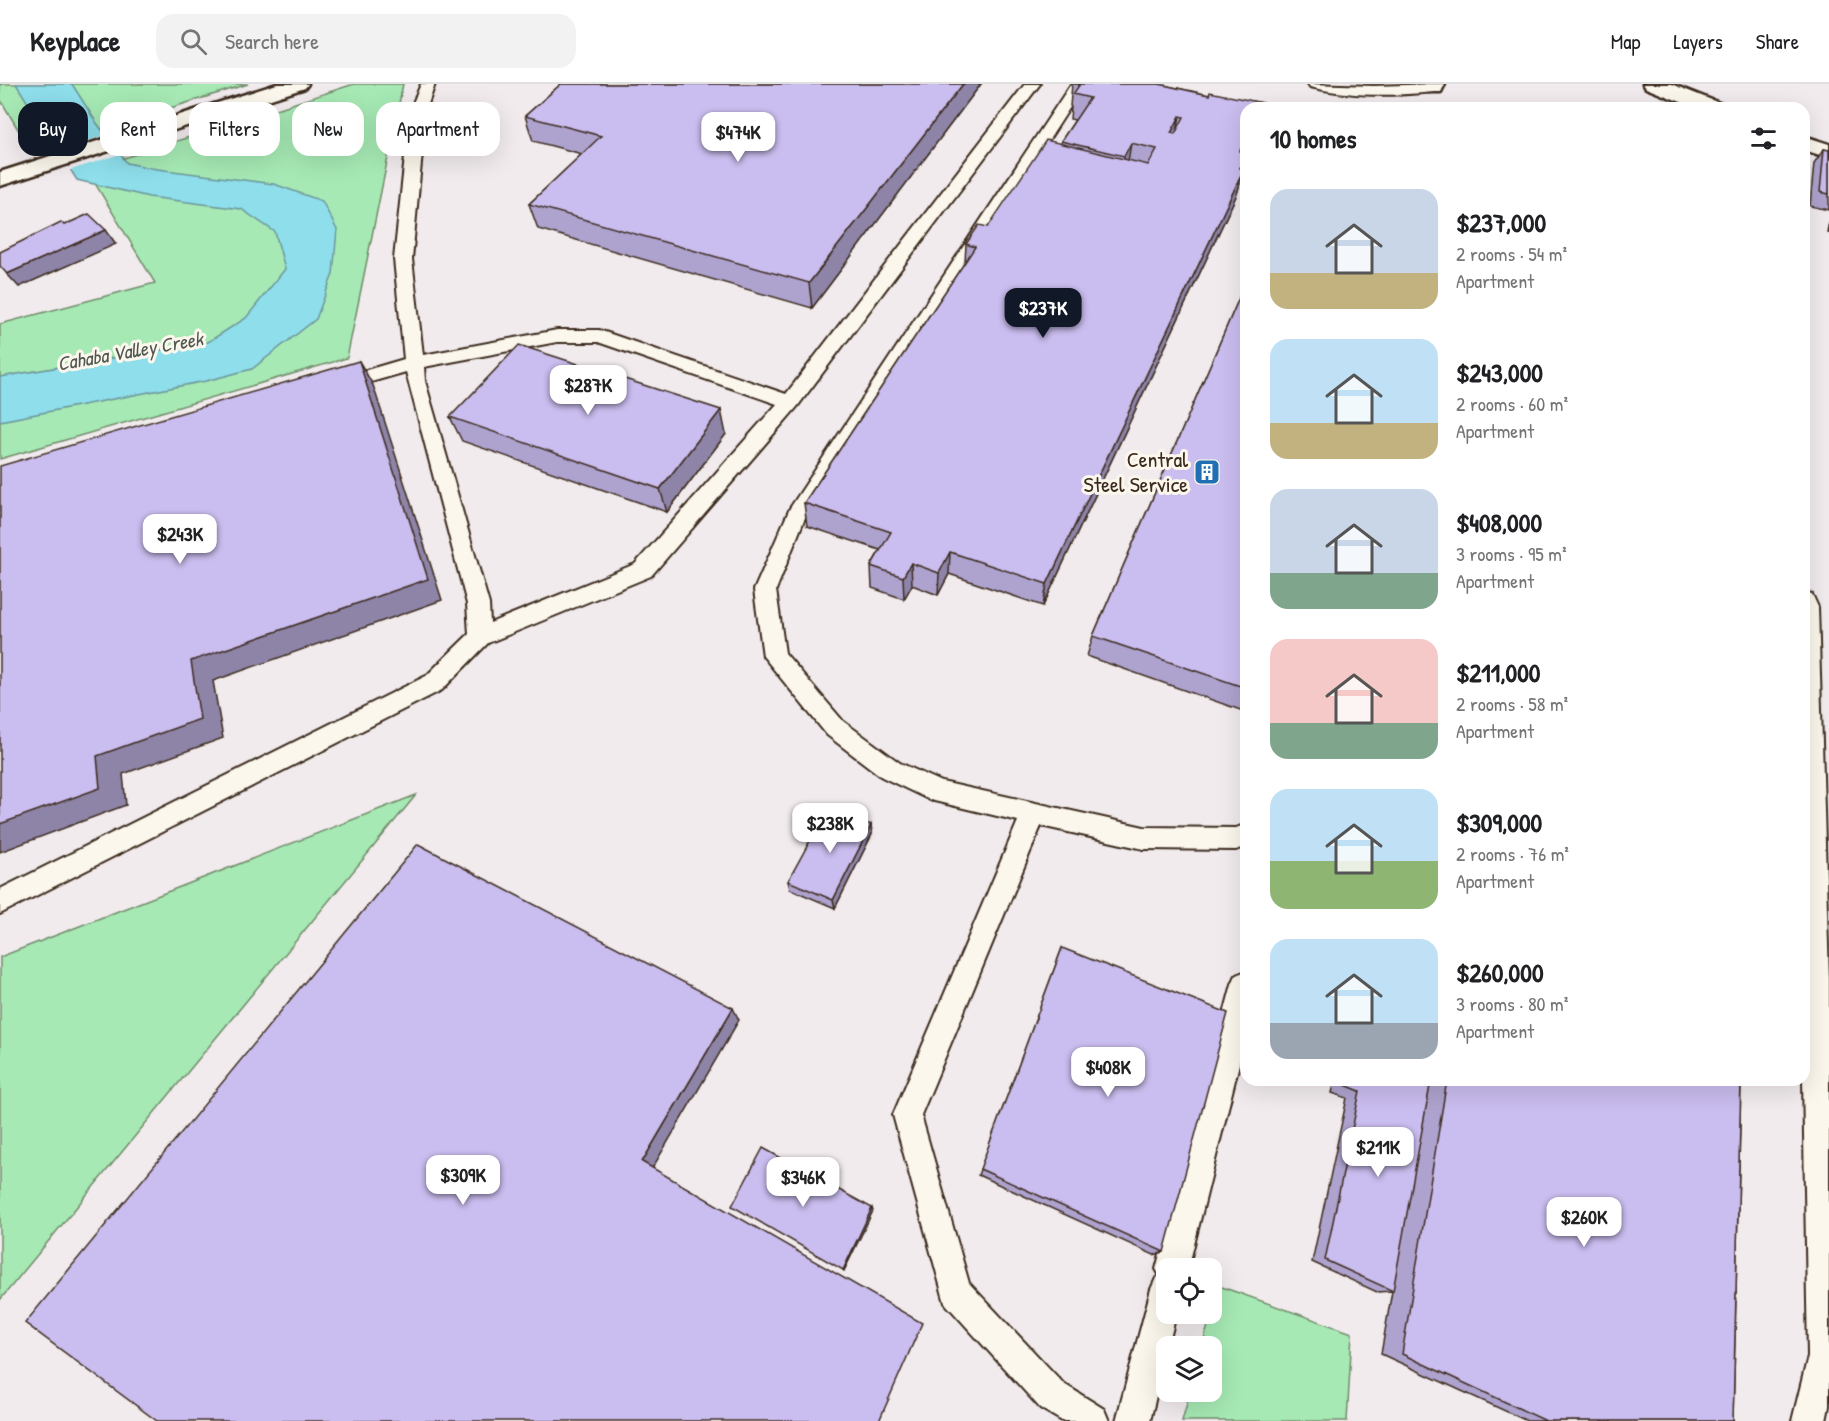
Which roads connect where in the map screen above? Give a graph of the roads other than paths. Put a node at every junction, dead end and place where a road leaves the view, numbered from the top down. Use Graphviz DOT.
graph roads {
  1 [pos="298,84"];
  2 [pos="428,84"];
  3 [pos="1032,84"];
  4 [pos="1078,84"];
  5 [pos="1315,84"];
  6 [pos="1653,84"];
  7 [pos="1430,91"];
  8 [pos="1700,102"];
  9 [pos="1810,144"];
  10 [pos="1829,152"];
  11 [pos="7,177"];
  12 [pos="414,363"];
  13 [pos="322,390"];
  14 [pos="790,402"];
  15 [pos="480,637"];
  16 [pos="1810,739"];
  17 [pos="1034,813"];
  18 [pos="1240,837"];
  19 [pos="0,902"];
  20 [pos="1240,1007"];
  21 [pos="1175,1258"];
  22 [pos="1158,1324"];
  23 [pos="1092,1421"];
  24 [pos="1132,1421"];
  25 [pos="1809,1421"];
  1 -- 11 [label="street"];
  2 -- 12 [label="lane"];
  3 -- 14 [label="lane"];
  4 -- 17 [label="lane"];
  5 -- 7 [label="lane"];
  6 -- 8 [label="street"];
  9 -- 10 [label="street"];
  12 -- 13 [label="lane"];
  12 -- 14 [label="lane"];
  12 -- 15 [label="lane"];
  14 -- 15 [label="lane"];
  15 -- 19 [label="lane"];
  16 -- 25 [label="lane"];
  17 -- 18 [label="lane"];
  17 -- 23 [label="lane"];
  20 -- 21 [label="lane"];
  22 -- 24 [label="lane"];
}
